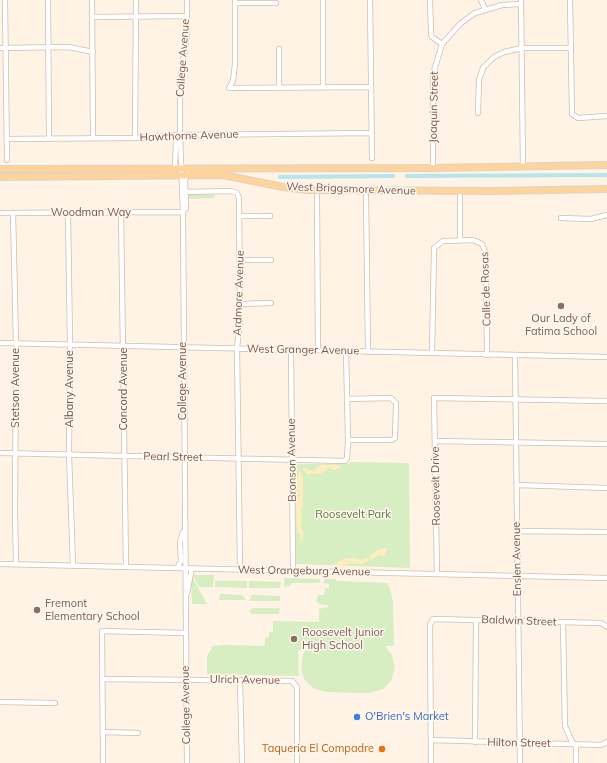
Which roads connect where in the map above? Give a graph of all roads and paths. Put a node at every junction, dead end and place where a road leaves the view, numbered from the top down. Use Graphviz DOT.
graph roads {
  1 [pos="5,0"];
  2 [pos="48,0"];
  3 [pos="92,0"];
  4 [pos="136,0"];
  5 [pos="187,0"];
  6 [pos="323,0"];
  7 [pos="370,0"];
  8 [pos="430,0"];
  9 [pos="481,0"];
  10 [pos="570,0"];
  11 [pos="235,1"];
  12 [pos="521,2"];
  13 [pos="276,3"];
  14 [pos="485,9"];
  15 [pos="136,16"];
  16 [pos="187,16"];
  17 [pos="93,17"];
  18 [pos="442,44"];
  19 [pos="0,48"];
  20 [pos="6,48"];
  21 [pos="49,48"];
  22 [pos="522,48"];
  23 [pos="571,48"];
  24 [pos="279,49"];
  25 [pos="93,52"];
  26 [pos="279,87"];
  27 [pos="323,87"];
  28 [pos="370,87"];
  29 [pos="478,113"];
  30 [pos="607,116"];
  31 [pos="371,133"];
  32 [pos="180,135"];
  33 [pos="172,136"];
  34 [pos="93,138"];
  35 [pos="135,138"];
  36 [pos="7,139"];
  37 [pos="50,139"];
  38 [pos="176,141"];
  39 [pos="372,158"];
  40 [pos="7,160"];
  41 [pos="0,165"];
  42 [pos="607,165"];
  43 [pos="523,167"];
  44 [pos="433,168"];
  45 [pos="0,169"];
  46 [pos="12,169"];
  47 [pos="181,173"];
  48 [pos="0,177"];
  49 [pos="607,189"];
  50 [pos="184,192"];
  51 [pos="317,196"];
  52 [pos="366,196"];
  53 [pos="460,196"];
  54 [pos="121,212"];
  55 [pos="183,212"];
  56 [pos="0,213"];
  57 [pos="13,213"];
  58 [pos="68,213"];
  59 [pos="607,215"];
  60 [pos="239,216"];
  61 [pos="270,216"];
  62 [pos="561,218"];
  63 [pos="460,240"];
  64 [pos="240,260"];
  65 [pos="271,260"];
  66 [pos="271,303"];
  67 [pos="240,304"];
  68 [pos="0,343"];
  69 [pos="16,344"];
  70 [pos="70,344"];
  71 [pos="124,346"];
  72 [pos="183,347"];
  73 [pos="237,348"];
  74 [pos="291,350"];
  75 [pos="318,350"];
  76 [pos="346,351"];
  77 [pos="368,352"];
  78 [pos="432,353"];
  79 [pos="487,355"];
  80 [pos="515,355"];
  81 [pos="607,357"];
  82 [pos="347,399"];
  83 [pos="515,400"];
  84 [pos="607,401"];
  85 [pos="348,440"];
  86 [pos="435,441"];
  87 [pos="515,443"];
  88 [pos="607,444"];
  89 [pos="0,453"];
  90 [pos="16,454"];
  91 [pos="69,455"];
  92 [pos="124,456"];
  93 [pos="184,458"];
  94 [pos="239,459"];
  95 [pos="292,460"];
  96 [pos="517,485"];
  97 [pos="607,488"];
  98 [pos="184,526"];
  99 [pos="517,531"];
  100 [pos="607,532"];
  101 [pos="0,564"];
  102 [pos="16,564"];
  103 [pos="73,565"];
  104 [pos="126,566"];
  105 [pos="178,567"];
  106 [pos="185,568"];
  107 [pos="192,568"];
  108 [pos="240,569"];
  109 [pos="293,571"];
  110 [pos="437,574"];
  111 [pos="518,577"];
  112 [pos="607,578"];
  113 [pos="185,597"];
  114 [pos="476,620"];
  115 [pos="518,621"];
  116 [pos="563,623"];
  117 [pos="606,626"];
  118 [pos="186,633"];
  119 [pos="102,679"];
  120 [pos="186,679"];
  121 [pos="240,680"];
  122 [pos="0,702"];
  123 [pos="55,703"];
  124 [pos="103,732"];
  125 [pos="138,733"];
  126 [pos="431,740"];
  127 [pos="475,742"];
  128 [pos="607,742"];
  129 [pos="520,743"];
  130 [pos="574,744"];
  131 [pos="103,763"];
  132 [pos="187,763"];
  133 [pos="242,763"];
  134 [pos="298,763"];
  135 [pos="431,763"];
  136 [pos="520,763"];
  137 [pos="576,763"];
  1 -- 20 [label="street"];
  2 -- 21 [label="street"];
  3 -- 17 [label="street"];
  4 -- 15 [label="street"];
  5 -- 16 [label="street, College Avenue"];
  6 -- 27 [label="street"];
  7 -- 28 [label="street"];
  8 -- 18 [label="street"];
  9 -- 14 [label="street"];
  10 -- 23 [label="street"];
  11 -- 13 [label="street"];
  11 -- 26 [label="street"];
  12 -- 14 [label="street, Joaquin Street"];
  12 -- 22 [label="street"];
  14 -- 18 [label="street, Joaquin Street"];
  15 -- 16 [label="street"];
  15 -- 17 [label="street"];
  15 -- 35 [label="street"];
  16 -- 32 [label="street, College Avenue"];
  17 -- 25 [label="street"];
  18 -- 44 [label="street, Joaquin Street"];
  19 -- 20 [label="street"];
  20 -- 21 [label="street"];
  20 -- 36 [label="street"];
  21 -- 25 [label="street"];
  21 -- 37 [label="street"];
  22 -- 23 [label="street"];
  22 -- 29 [label="street"];
  22 -- 43 [label="street"];
  23 -- 30 [label="street"];
  24 -- 26 [label="street"];
  25 -- 34 [label="street"];
  26 -- 27 [label="street"];
  27 -- 28 [label="street"];
  28 -- 31 [label="street"];
  31 -- 32 [label="street, Hawthorne Avenue"];
  31 -- 39 [label="street"];
  32 -- 33 [label="street, Hawthorne Avenue"];
  32 -- 38 [label="street"];
  32 -- 47 [label="street, College Avenue"];
  33 -- 35 [label="street, Hawthorne Avenue"];
  33 -- 38 [label="street"];
  34 -- 35 [label="street, Hawthorne Avenue"];
  34 -- 37 [label="street, Hawthorne Avenue"];
  36 -- 37 [label="street, Hawthorne Avenue"];
  36 -- 40 [label="street"];
  38 -- 47 [label="street"];
  41 -- 46 [label="main road"];
  42 -- 43 [label="main road, West Briggsmore Avenue"];
  43 -- 44 [label="main road, West Briggsmore Avenue"];
  44 -- 47 [label="main road, West Briggsmore Avenue"];
  45 -- 46 [label="main road, West Briggsmore Avenue"];
  46 -- 47 [label="main road, West Briggsmore Avenue"];
  47 -- 48 [label="main road, West Briggsmore Avenue"];
  47 -- 49 [label="main road, West Briggsmore Avenue"];
  47 -- 50 [label="street"];
  47 -- 50 [label="street, College Avenue"];
  50 -- 55 [label="street, College Avenue"];
  50 -- 60 [label="street, Ardmore Avenue"];
  51 -- 75 [label="street"];
  52 -- 77 [label="street"];
  53 -- 63 [label="street"];
  54 -- 55 [label="street, Woodman Way"];
  54 -- 58 [label="street, Woodman Way"];
  54 -- 71 [label="street, Concord Avenue"];
  55 -- 72 [label="street, College Avenue"];
  56 -- 57 [label="street, Woodman Way"];
  57 -- 58 [label="street, Woodman Way"];
  57 -- 69 [label="street, Stetson Avenue"];
  58 -- 70 [label="street, Albany Avenue"];
  59 -- 62 [label="street"];
  60 -- 61 [label="street"];
  60 -- 64 [label="street, Ardmore Avenue"];
  63 -- 78 [label="street, Calle de Rosas"];
  63 -- 79 [label="street, Calle de Rosas"];
  64 -- 65 [label="street"];
  64 -- 67 [label="street, Ardmore Avenue"];
  66 -- 67 [label="street"];
  67 -- 73 [label="street, Ardmore Avenue"];
  68 -- 69 [label="street, West Granger Avenue"];
  69 -- 70 [label="street, West Granger Avenue"];
  69 -- 90 [label="street, Stetson Avenue"];
  70 -- 71 [label="street, West Granger Avenue"];
  70 -- 91 [label="street, Albany Avenue"];
  71 -- 72 [label="street, West Granger Avenue"];
  71 -- 92 [label="street, Concord Avenue"];
  72 -- 73 [label="street, West Granger Avenue"];
  72 -- 93 [label="street, College Avenue"];
  73 -- 74 [label="street, West Granger Avenue"];
  73 -- 94 [label="street, Ardmore Avenue"];
  74 -- 75 [label="street, West Granger Avenue"];
  74 -- 95 [label="street, Bronson Avenue"];
  75 -- 76 [label="street, West Granger Avenue"];
  76 -- 77 [label="street, West Granger Avenue"];
  76 -- 82 [label="street"];
  77 -- 78 [label="street, West Granger Avenue"];
  78 -- 79 [label="street, West Granger Avenue"];
  79 -- 80 [label="street, West Granger Avenue"];
  80 -- 81 [label="street, West Granger Avenue"];
  80 -- 83 [label="street, Enslen Avenue"];
  82 -- 85 [label="street"];
  82 -- 85 [label="street"];
  83 -- 84 [label="street"];
  83 -- 86 [label="street, Roosevelt Drive"];
  83 -- 87 [label="street, Enslen Avenue"];
  85 -- 95 [label="street, Pearl Street"];
  86 -- 87 [label="street"];
  86 -- 110 [label="street, Roosevelt Drive"];
  87 -- 88 [label="street"];
  87 -- 96 [label="street, Enslen Avenue"];
  89 -- 90 [label="street, Pearl Street"];
  90 -- 91 [label="street, Pearl Street"];
  90 -- 102 [label="street, Stetson Avenue"];
  91 -- 92 [label="street, Pearl Street"];
  91 -- 103 [label="street, Albany Avenue"];
  92 -- 93 [label="street, Pearl Street"];
  92 -- 104 [label="street, Concord Avenue"];
  93 -- 94 [label="street, Pearl Street"];
  93 -- 98 [label="street, College Avenue"];
  94 -- 95 [label="street, Pearl Street"];
  94 -- 108 [label="street, Ardmore Avenue"];
  95 -- 109 [label="street, Bronson Avenue"];
  96 -- 97 [label="street"];
  96 -- 99 [label="street, Enslen Avenue"];
  98 -- 105 [label="street"];
  98 -- 106 [label="street, College Avenue"];
  99 -- 100 [label="street"];
  99 -- 111 [label="street, Enslen Avenue"];
  101 -- 102 [label="street, West Orangeburg Avenue"];
  102 -- 103 [label="street, West Orangeburg Avenue"];
  103 -- 104 [label="street, West Orangeburg Avenue"];
  104 -- 105 [label="street, West Orangeburg Avenue"];
  105 -- 106 [label="street, West Orangeburg Avenue"];
  106 -- 107 [label="street, West Orangeburg Avenue"];
  106 -- 113 [label="street, College Avenue"];
  107 -- 108 [label="street, West Orangeburg Avenue"];
  107 -- 113 [label="street"];
  108 -- 109 [label="street, West Orangeburg Avenue"];
  109 -- 110 [label="street, West Orangeburg Avenue"];
  110 -- 111 [label="street, West Orangeburg Avenue"];
  111 -- 112 [label="street, West Orangeburg Avenue"];
  111 -- 115 [label="street, Enslen Avenue"];
  113 -- 118 [label="street, College Avenue"];
  114 -- 115 [label="street, Baldwin Street"];
  114 -- 126 [label="street, Baldwin Street"];
  114 -- 127 [label="street"];
  115 -- 116 [label="street, Baldwin Street"];
  115 -- 129 [label="street, Enslen Avenue"];
  116 -- 117 [label="street, Baldwin Street"];
  116 -- 130 [label="street"];
  118 -- 119 [label="street"];
  118 -- 120 [label="street, College Avenue"];
  119 -- 120 [label="street, Ulrich Avenue"];
  119 -- 124 [label="street"];
  120 -- 121 [label="street, Ulrich Avenue"];
  120 -- 132 [label="street, College Avenue"];
  121 -- 133 [label="street"];
  121 -- 134 [label="street, Ulrich Avenue"];
  122 -- 123 [label="street"];
  124 -- 125 [label="street"];
  124 -- 131 [label="street"];
  126 -- 127 [label="street, Hilton Street"];
  126 -- 135 [label="street"];
  127 -- 129 [label="street, Hilton Street"];
  128 -- 130 [label="street, Hilton Street"];
  129 -- 130 [label="street, Hilton Street"];
  129 -- 136 [label="street, Enslen Avenue"];
  130 -- 137 [label="street"];
}
